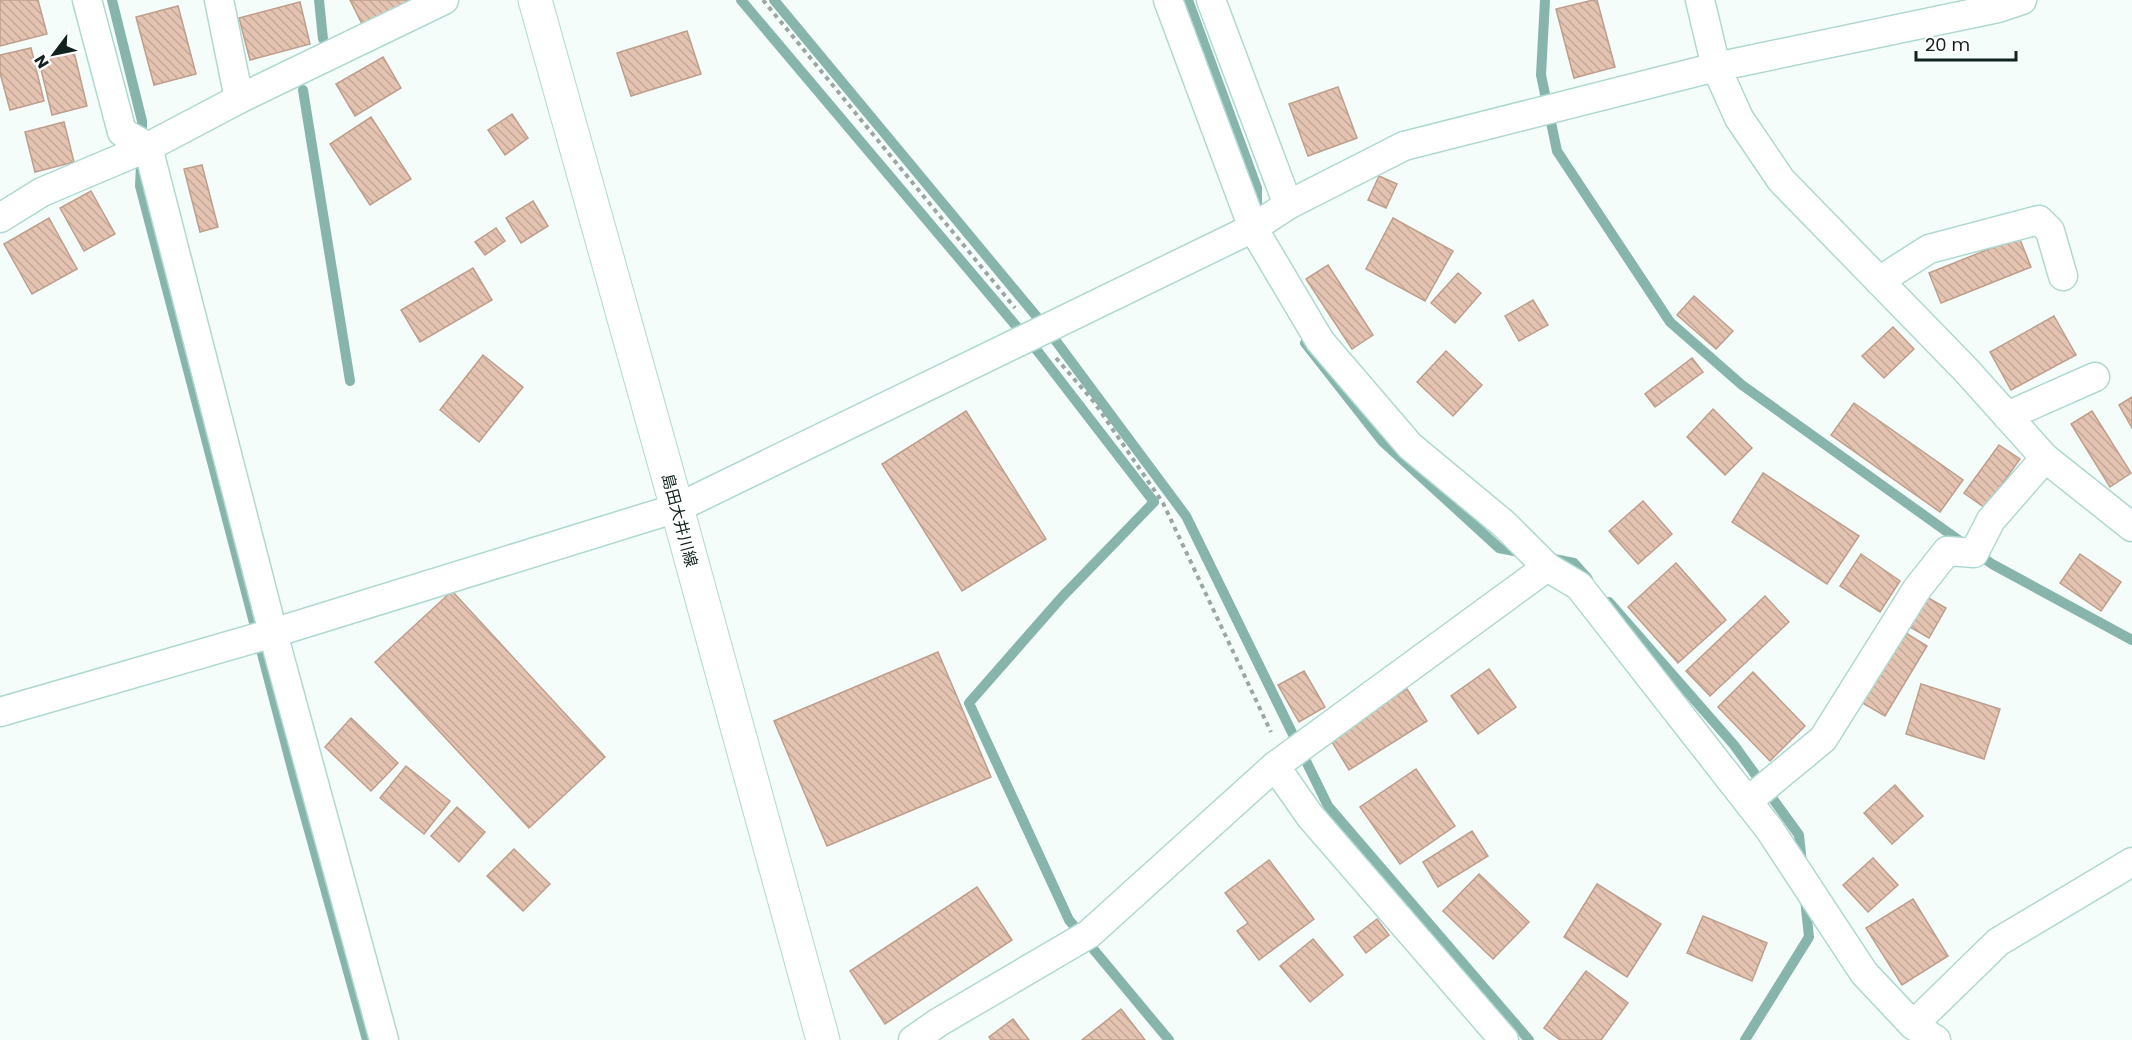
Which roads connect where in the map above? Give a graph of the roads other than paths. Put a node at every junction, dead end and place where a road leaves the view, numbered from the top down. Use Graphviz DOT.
graph roads {
  1 [pos="87,0"];
  2 [pos="219,0"];
  3 [pos="444,0"];
  4 [pos="535,0"];
  5 [pos="1168,0"];
  6 [pos="1211,0"];
  7 [pos="1700,0"];
  8 [pos="2022,0"];
  9 [pos="1716,67"];
  10 [pos="239,99"];
  11 [pos="148,147"];
  12 [pos="1288,205"];
  13 [pos="0,218"];
  14 [pos="1253,228"];
  15 [pos="2063,276"];
  16 [pos="1879,281"];
  17 [pos="2095,377"];
  18 [pos="2007,416"];
  19 [pos="2045,458"];
  20 [pos="678,508"];
  21 [pos="2132,526"];
  22 [pos="1547,567"];
  23 [pos="273,633"];
  24 [pos="0,712"];
  25 [pos="1280,763"];
  26 [pos="1748,801"];
  27 [pos="2132,862"];
  28 [pos="949,1031"];
  29 [pos="1925,1032"];
  30 [pos="384,1040"];
  31 [pos="823,1040"];
  32 [pos="913,1040"];
  33 [pos="1504,1040"];
  1 -- 11 [label="street"];
  2 -- 10 [label="street"];
  3 -- 10 [label="street"];
  4 -- 20 [label="main road, 島田大井川線"];
  5 -- 14 [label="street"];
  6 -- 12 [label="street"];
  7 -- 9 [label="street"];
  8 -- 9 [label="street"];
  9 -- 12 [label="street"];
  9 -- 16 [label="street"];
  10 -- 11 [label="street"];
  11 -- 13 [label="street"];
  11 -- 23 [label="street"];
  12 -- 14 [label="street"];
  14 -- 20 [label="street"];
  14 -- 22 [label="street"];
  15 -- 16 [label="street"];
  16 -- 18 [label="street"];
  17 -- 18 [label="street"];
  18 -- 19 [label="street"];
  19 -- 21 [label="street"];
  19 -- 26 [label="street"];
  20 -- 23 [label="street"];
  20 -- 31 [label="main road, 島田大井川線"];
  22 -- 25 [label="street"];
  22 -- 26 [label="street"];
  23 -- 24 [label="street"];
  23 -- 30 [label="street"];
  25 -- 28 [label="street"];
  25 -- 33 [label="street"];
  26 -- 29 [label="street"];
  27 -- 29 [label="street"];
  28 -- 32 [label="street"];
}
